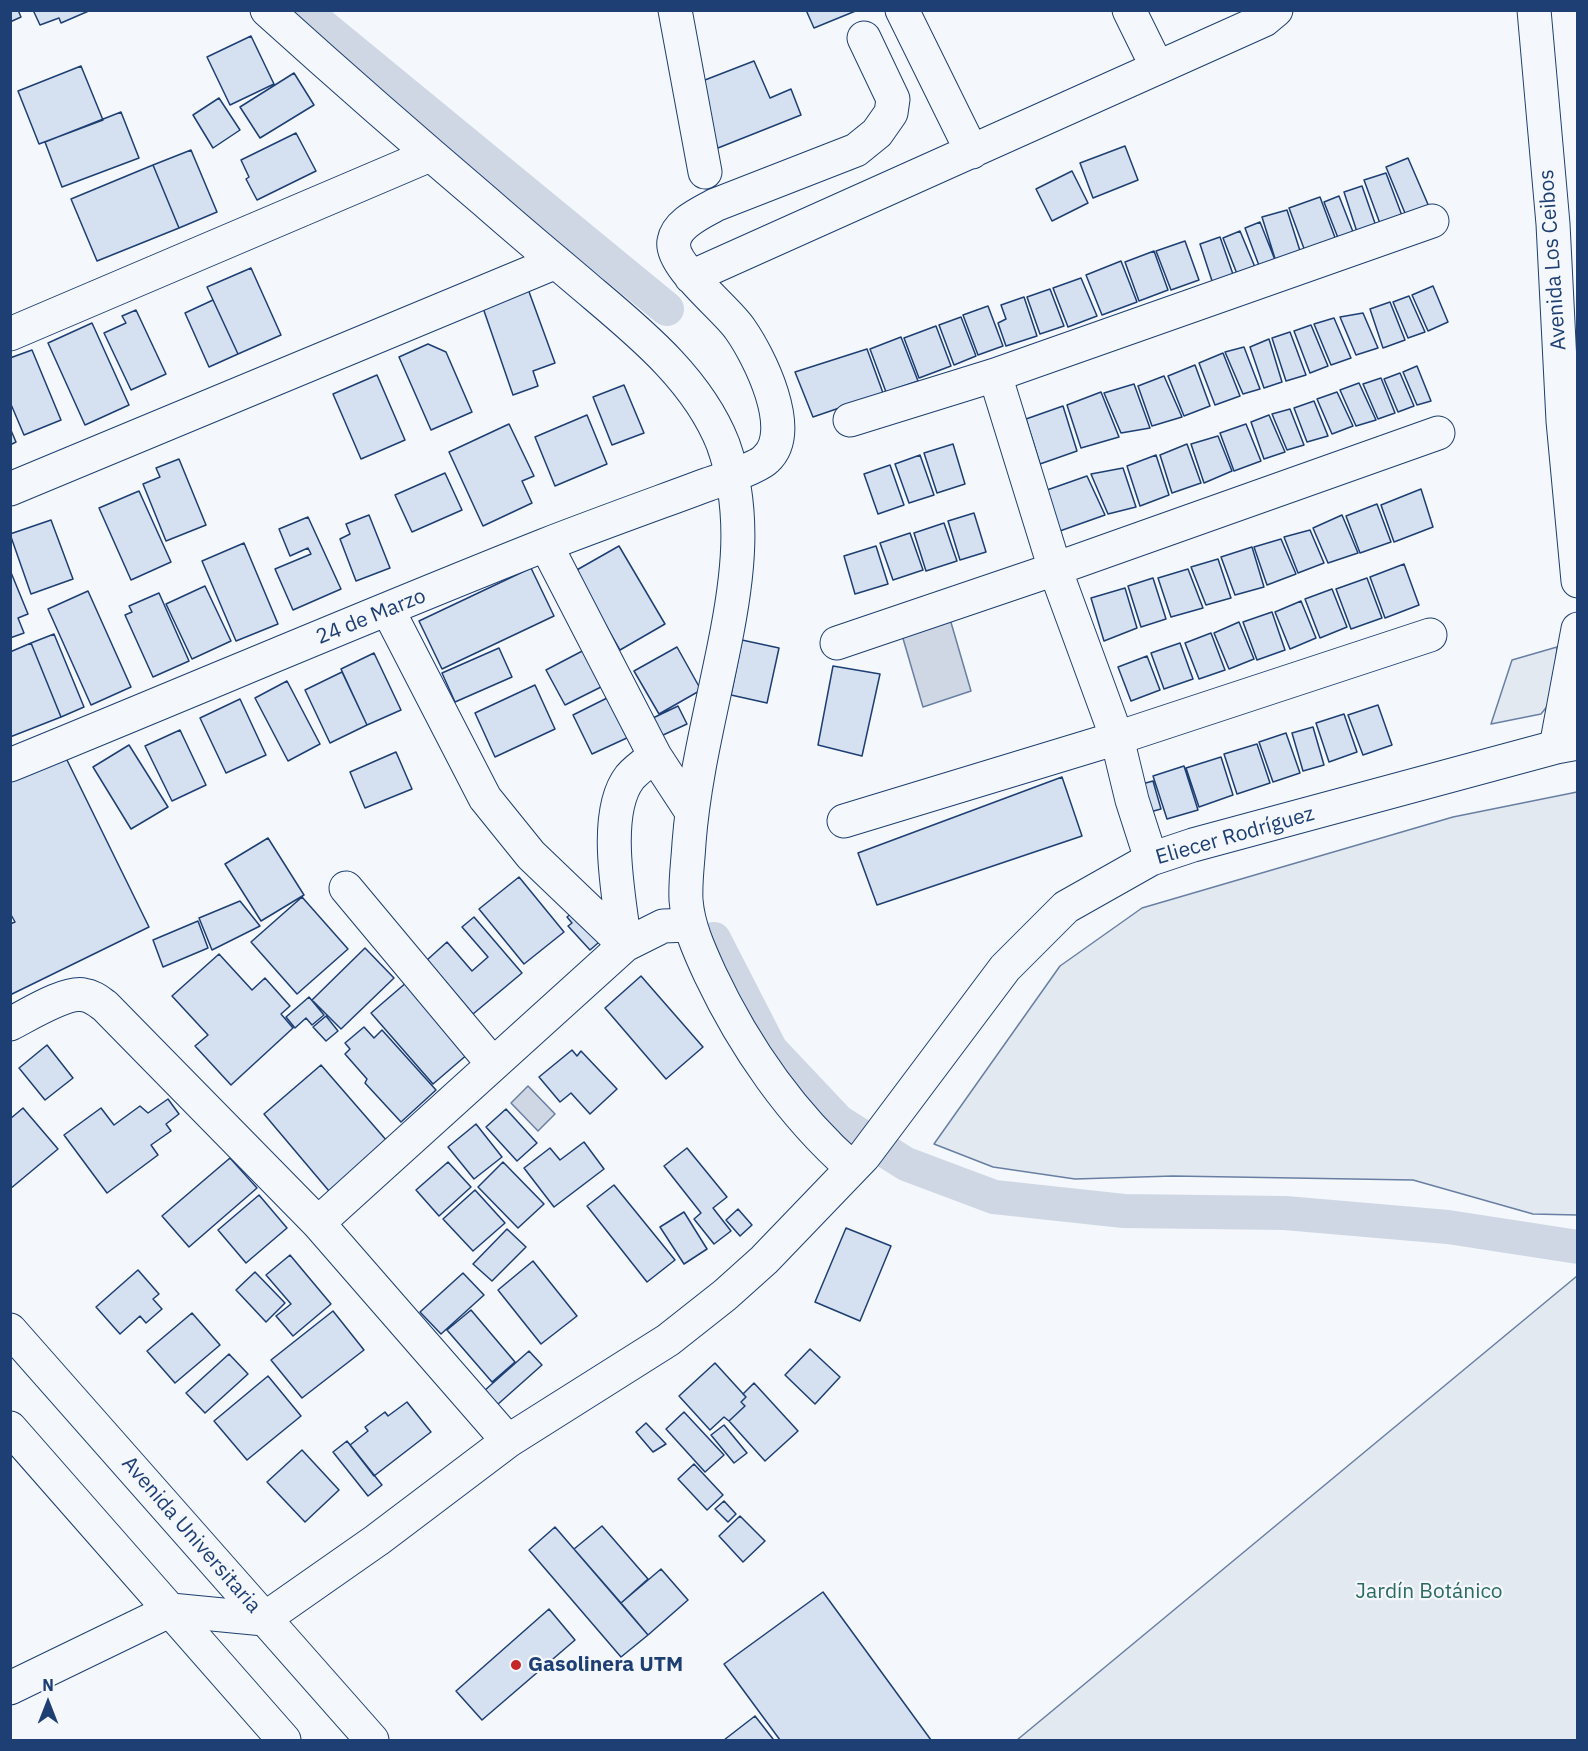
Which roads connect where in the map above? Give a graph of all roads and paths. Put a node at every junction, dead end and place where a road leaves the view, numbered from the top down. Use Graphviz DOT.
graph roads {
  1 [pos="267,10"];
  2 [pos="675,10"];
  3 [pos="902,10"];
  4 [pos="1129,10"];
  5 [pos="1276,10"];
  6 [pos="1534,10"];
  7 [pos="864,38"];
  8 [pos="1156,67"];
  9 [pos="972,152"];
  10 [pos="430,154"];
  11 [pos="705,172"];
  12 [pos="1432,221"];
  13 [pos="1565,221"];
  14 [pos="556,262"];
  15 [pos="691,277"];
  16 [pos="10,334"];
  17 [pos="995,375"];
  18 [pos="850,420"];
  19 [pos="1570,420"];
  20 [pos="1438,433"];
  21 [pos="733,475"];
  22 [pos="10,489"];
  23 [pos="546,545"];
  24 [pos="1055,569"];
  25 [pos="1578,581"];
  26 [pos="388,610"];
  27 [pos="1578,629"];
  28 [pos="1430,635"];
  29 [pos="837,643"];
  30 [pos="1117,738"];
  31 [pos="1567,745"];
  32 [pos="655,756"];
  33 [pos="10,765"];
  34 [pos="691,811"];
  35 [pos="844,820"];
  36 [pos="1151,859"];
  37 [pos="346,888"];
  38 [pos="690,925"];
  39 [pos="625,945"];
  40 [pos="10,1024"];
  41 [pos="493,1064"];
  42 [pos="858,1162"];
  43 [pos="318,1223"];
  44 [pos="10,1330"];
  45 [pos="10,1428"];
  46 [pos="508,1441"];
  47 [pos="171,1610"];
  48 [pos="264,1619"];
  49 [pos="10,1688"];
  50 [pos="284,1740"];
  51 [pos="372,1740"];
  1 -- 10 [label="street"];
  2 -- 11 [label="street"];
  3 -- 9 [label="street"];
  4 -- 8 [label="street"];
  5 -- 8 [label="street"];
  6 -- 13 [label="street, Avenida Los Ceibos"];
  7 -- 15 [label="street, 24 de Marzo"];
  8 -- 9 [label="street"];
  9 -- 15 [label="street"];
  10 -- 14 [label="street"];
  10 -- 16 [label="street"];
  12 -- 17 [label="street"];
  13 -- 19 [label="street, Avenida Los Ceibos"];
  14 -- 21 [label="street"];
  14 -- 22 [label="street"];
  15 -- 21 [label="street, 24 de Marzo"];
  17 -- 18 [label="street"];
  17 -- 24 [label="street"];
  19 -- 25 [label="street, Avenida Los Ceibos"];
  20 -- 24 [label="street"];
  21 -- 23 [label="street, 24 de Marzo"];
  21 -- 34 [label="street"];
  23 -- 26 [label="street, 24 de Marzo"];
  23 -- 32 [label="street"];
  24 -- 29 [label="street"];
  24 -- 30 [label="street"];
  26 -- 33 [label="street, 24 de Marzo"];
  26 -- 39 [label="street"];
  27 -- 31 [label="street"];
  28 -- 30 [label="street"];
  30 -- 35 [label="street"];
  30 -- 36 [label="street"];
  31 -- 36 [label="street, Eliecer Rodríguez"];
  32 -- 34 [label="street"];
  32 -- 39 [label="street"];
  34 -- 38 [label="street"];
  36 -- 42 [label="street, Eliecer Rodríguez"];
  37 -- 41 [label="street"];
  38 -- 39 [label="street"];
  38 -- 42 [label="street"];
  39 -- 41 [label="street"];
  40 -- 43 [label="street"];
  41 -- 43 [label="street"];
  42 -- 46 [label="street, Eliecer Rodríguez"];
  43 -- 46 [label="street"];
  44 -- 48 [label="street, Avenida Universitaria"];
  45 -- 47 [label="street"];
  46 -- 48 [label="street, Eliecer Rodríguez"];
  47 -- 48 [label="street"];
  47 -- 49 [label="street"];
  47 -- 50 [label="street"];
  48 -- 51 [label="street, Avenida Universitaria"];
}
